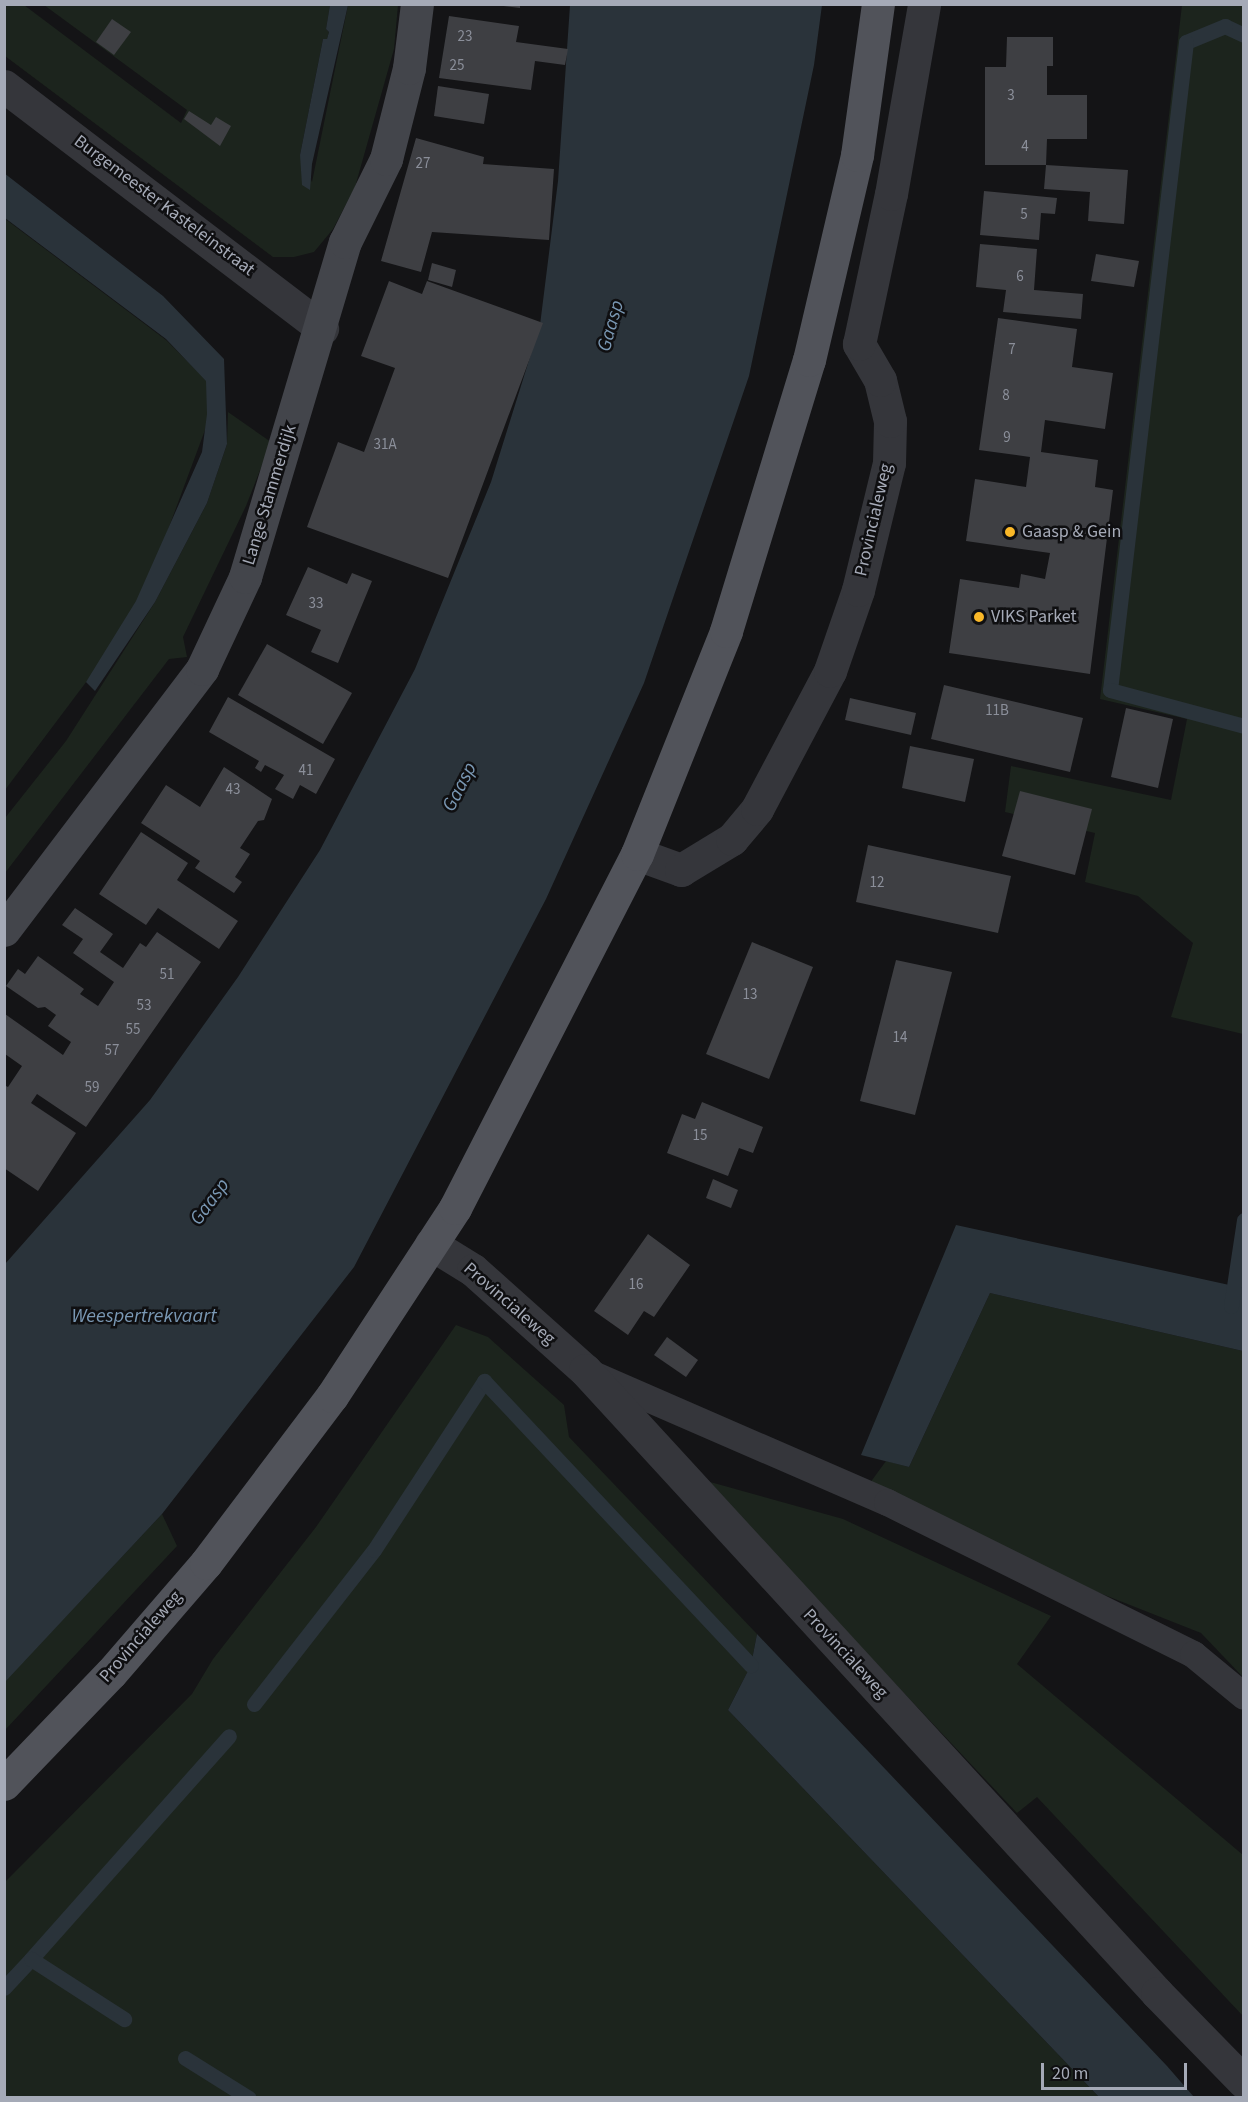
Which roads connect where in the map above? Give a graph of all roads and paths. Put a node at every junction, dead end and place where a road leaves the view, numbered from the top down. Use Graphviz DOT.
graph roads {
  1 [pos="417,4"];
  2 [pos="878,4"];
  3 [pos="924,4"];
  4 [pos="5,87"];
  5 [pos="322,328"];
  6 [pos="637,854"];
  7 [pos="4,930"];
  8 [pos="431,1244"];
  9 [pos="585,1370"];
  10 [pos="1244,1696"];
  11 [pos="4,1784"];
  12 [pos="1244,2082"];
  1 -- 5 [label="street, Lange Stammerdijk"];
  2 -- 6 [label="main road, Provincialeweg"];
  3 -- 6 [label="street, Provincialeweg"];
  4 -- 5 [label="street, Burgemeester Kasteleinstraat"];
  5 -- 7 [label="street, Lange Stammerdijk"];
  6 -- 8 [label="main road, Provincialeweg"];
  8 -- 9 [label="street, Provincialeweg"];
  8 -- 11 [label="main road, Provincialeweg"];
  9 -- 10 [label="lane"];
  9 -- 12 [label="street, Provincialeweg"];
}
